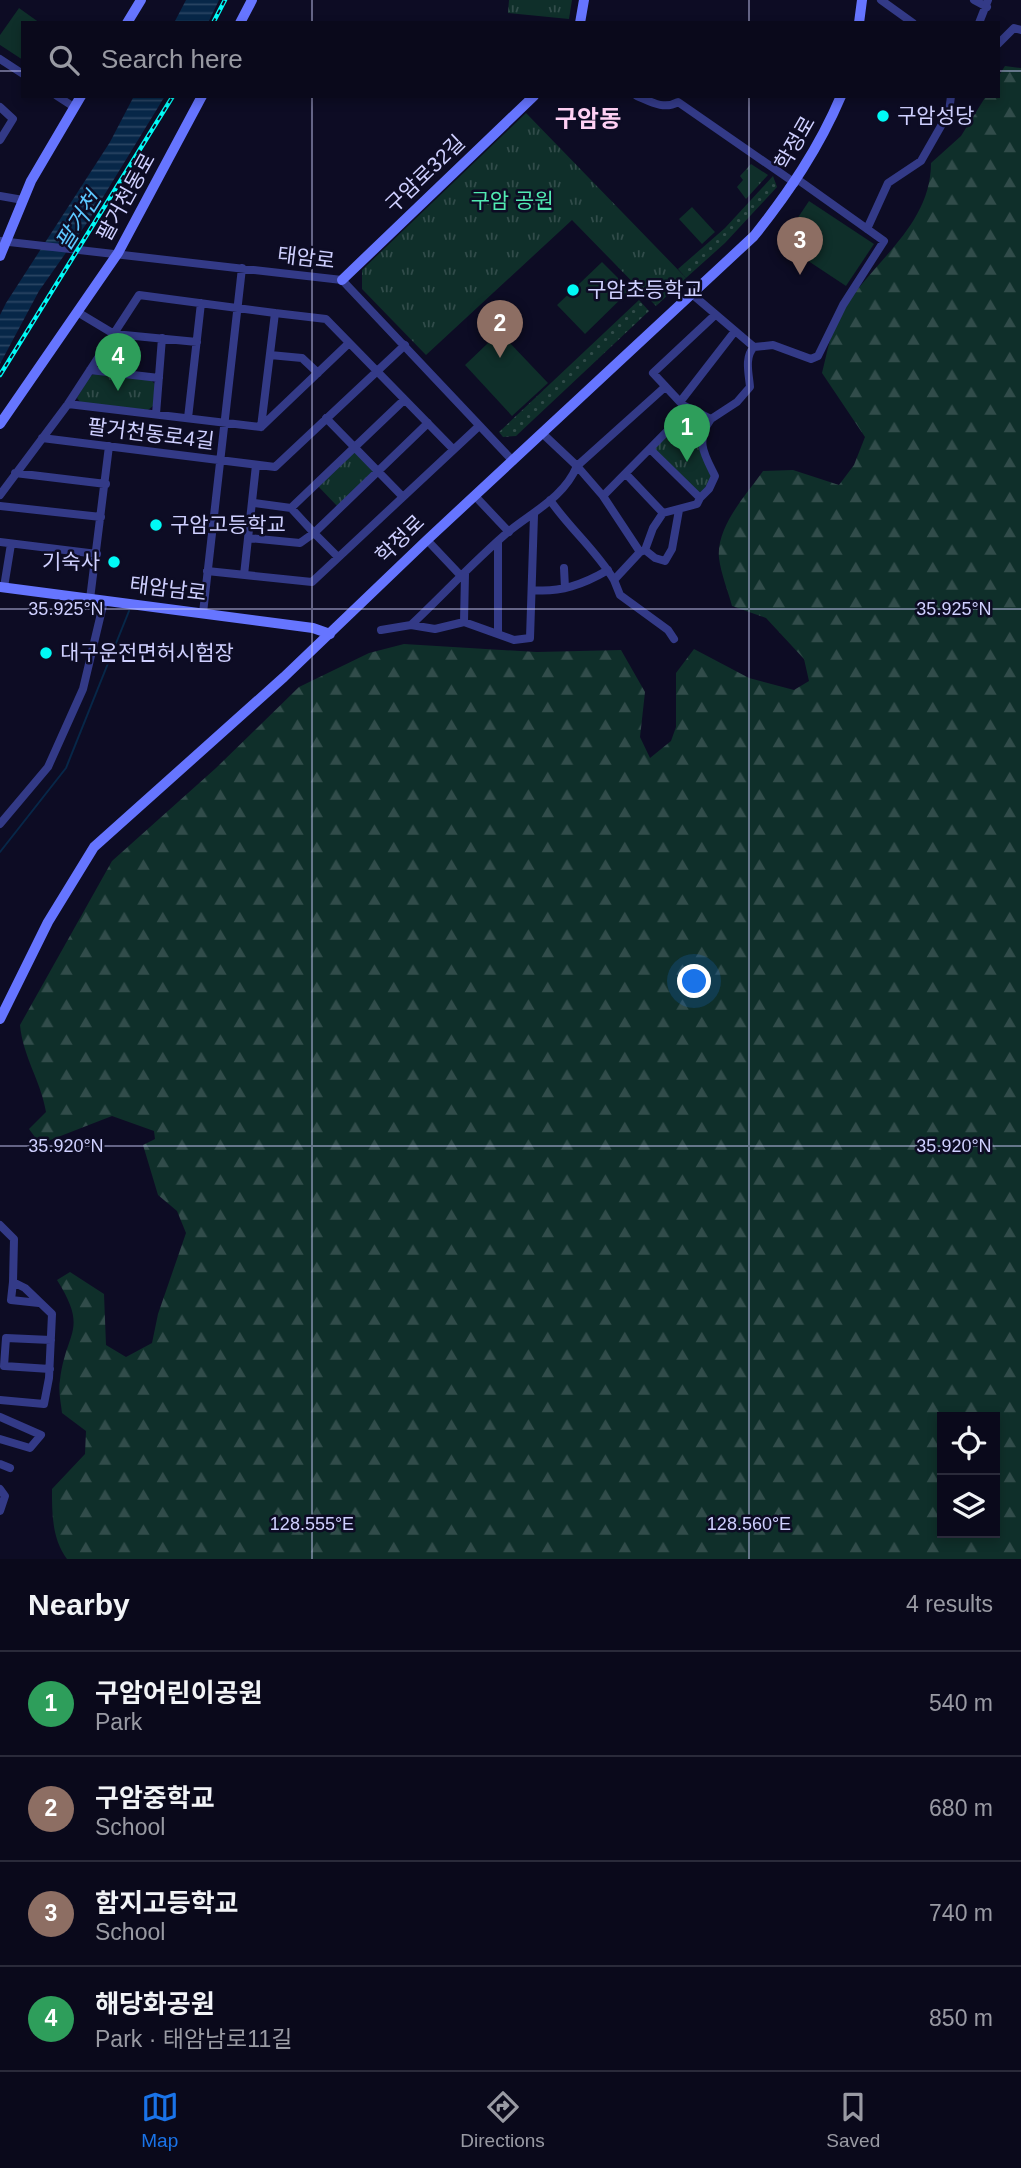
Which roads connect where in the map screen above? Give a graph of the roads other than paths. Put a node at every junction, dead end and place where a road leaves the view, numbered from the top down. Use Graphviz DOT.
graph roads {
  1 [pos="141,0"];
  2 [pos="252,0"];
  3 [pos="584,0"];
  4 [pos="862,0"];
  5 [pos="881,0"];
  6 [pos="974,0"];
  7 [pos="988,4"];
  8 [pos="128,21"];
  9 [pos="241,21"];
  10 [pos="580,21"];
  11 [pos="859,21"];
  12 [pos="910,21"];
  13 [pos="980,21"];
  14 [pos="1021,30"];
  15 [pos="1000,42"];
  16 [pos="0,59"];
  17 [pos="21,73"];
  18 [pos="60,98"];
  19 [pos="80,98"];
  20 [pos="201,98"];
  21 [pos="532,98"];
  22 [pos="641,98"];
  23 [pos="840,98"];
  24 [pos="951,98"];
  25 [pos="0,107"];
  26 [pos="74,107"];
  27 [pos="0,140"];
  28 [pos="796,181"];
  29 [pos="0,196"];
  30 [pos="23,200"];
  31 [pos="867,229"];
  32 [pos="4,242"];
  33 [pos="118,253"];
  34 [pos="0,256"];
  35 [pos="242,268"];
  36 [pos="342,280"];
  37 [pos="693,295"];
  38 [pos="201,303"];
  39 [pos="238,309"];
  40 [pos="79,313"];
  41 [pos="275,313"];
  42 [pos="715,315"];
  43 [pos="735,331"];
  44 [pos="114,334"];
  45 [pos="162,338"];
  46 [pos="197,342"];
  47 [pos="348,344"];
  48 [pos="405,345"];
  49 [pos="754,347"];
  50 [pos="270,355"];
  51 [pos="90,370"];
  52 [pos="376,372"];
  53 [pos="318,373"];
  54 [pos="159,378"];
  55 [pos="664,387"];
  56 [pos="404,400"];
  57 [pos="680,402"];
  58 [pos="68,404"];
  59 [pos="689,409"];
  60 [pos="156,414"];
  61 [pos="188,418"];
  62 [pos="326,418"];
  63 [pos="711,419"];
  64 [pos="225,421"];
  65 [pos="0,424"];
  66 [pos="428,424"];
  67 [pos="479,426"];
  68 [pos="261,427"];
  69 [pos="543,434"];
  70 [pos="42,438"];
  71 [pos="109,446"];
  72 [pos="354,447"];
  73 [pos="453,449"];
  74 [pos="652,450"];
  75 [pos="220,460"];
  76 [pos="513,461"];
  77 [pos="256,466"];
  78 [pos="577,466"];
  79 [pos="377,471"];
  80 [pos="15,473"];
  81 [pos="626,474"];
  82 [pos="106,484"];
  83 [pos="1,493"];
  84 [pos="475,496"];
  85 [pos="603,496"];
  86 [pos="403,497"];
  87 [pos="699,498"];
  88 [pos="550,500"];
  89 [pos="254,503"];
  90 [pos="0,506"];
  91 [pos="291,508"];
  92 [pos="679,510"];
  93 [pos="663,513"];
  94 [pos="534,514"];
  95 [pos="101,517"];
  96 [pos="509,532"];
  97 [pos="314,533"];
  98 [pos="249,538"];
  99 [pos="427,540"];
  100 [pos="0,542"];
  101 [pos="498,543"];
  102 [pos="11,544"];
  103 [pos="643,551"];
  104 [pos="97,554"];
  105 [pos="338,557"];
  106 [pos="565,568"];
  107 [pos="608,570"];
  108 [pos="208,571"];
  109 [pos="244,575"];
  110 [pos="464,575"];
  111 [pos="614,580"];
  112 [pos="2,587"];
  113 [pos="565,588"];
  114 [pos="531,590"];
  115 [pos="90,599"];
  116 [pos="104,601"];
  117 [pos="203,613"];
  118 [pos="464,622"];
  119 [pos="411,625"];
  120 [pos="381,630"];
  121 [pos="498,631"];
  122 [pos="330,634"];
  123 [pos="674,639"];
  124 [pos="0,824"];
  125 [pos="0,1019"];
  126 [pos="0,1225"];
  127 [pos="13,1282"];
  128 [pos="40,1303"];
  129 [pos="51,1340"];
  130 [pos="50,1368"];
  131 [pos="0,1400"];
  132 [pos="0,1417"];
  133 [pos="0,1438"];
  134 [pos="0,1464"];
  135 [pos="10,1468"];
  136 [pos="0,1489"];
  137 [pos="0,1511"];
  1 -- 8 [label="main road"];
  2 -- 9 [label="main road"];
  3 -- 10 [label="main road"];
  4 -- 11 [label="main road"];
  5 -- 12 [label="street"];
  6 -- 7 [label="street"];
  7 -- 13 [label="street"];
  14 -- 15 [label="street"];
  16 -- 17 [label="street"];
  18 -- 26 [label="street"];
  19 -- 26 [label="main road"];
  20 -- 33 [label="main road, 팔거천동로"];
  21 -- 36 [label="main road, 구암로32길"];
  22 -- 28 [label="street"];
  23 -- 28 [label="main road, 학정로"];
  24 -- 31 [label="street"];
  25 -- 27 [label="street"];
  26 -- 30 [label="main road"];
  28 -- 31 [label="street"];
  28 -- 37 [label="main road, 학정로"];
  29 -- 30 [label="street"];
  30 -- 32 [label="main road"];
  31 -- 49 [label="street"];
  32 -- 33 [label="street, 태암로"];
  32 -- 34 [label="main road"];
  33 -- 35 [label="street, 태암로"];
  33 -- 40 [label="main road, 팔거천동로"];
  35 -- 36 [label="street, 태암로"];
  35 -- 39 [label="street"];
  36 -- 48 [label="street, 태암로"];
  37 -- 42 [label="street"];
  37 -- 69 [label="main road, 학정로"];
  38 -- 39 [label="street"];
  38 -- 44 [label="street, 팔거천동로4길"];
  38 -- 46 [label="street"];
  39 -- 41 [label="street"];
  39 -- 64 [label="street"];
  40 -- 44 [label="street"];
  40 -- 65 [label="main road, 팔거천동로"];
  41 -- 47 [label="street"];
  41 -- 50 [label="street"];
  42 -- 43 [label="street"];
  42 -- 55 [label="street"];
  43 -- 49 [label="street"];
  43 -- 57 [label="street"];
  44 -- 45 [label="street"];
  44 -- 51 [label="street, 팔거천동로4길"];
  45 -- 46 [label="street"];
  45 -- 54 [label="street"];
  46 -- 61 [label="street"];
  47 -- 52 [label="street"];
  47 -- 53 [label="street"];
  48 -- 52 [label="street, 팔거천동로4길"];
  48 -- 67 [label="street, 태암로"];
  49 -- 63 [label="street"];
  50 -- 53 [label="street"];
  50 -- 68 [label="street"];
  51 -- 54 [label="street"];
  51 -- 58 [label="street, 팔거천동로4길"];
  52 -- 56 [label="street"];
  52 -- 62 [label="street, 팔거천동로4길"];
  53 -- 68 [label="street"];
  54 -- 60 [label="street"];
  55 -- 57 [label="street"];
  55 -- 78 [label="street"];
  56 -- 66 [label="street"];
  56 -- 72 [label="street"];
  57 -- 59 [label="street"];
  58 -- 60 [label="street"];
  58 -- 70 [label="street, 팔거천동로4길"];
  59 -- 63 [label="street"];
  59 -- 74 [label="street"];
  60 -- 61 [label="street"];
  61 -- 64 [label="street"];
  62 -- 72 [label="street"];
  62 -- 77 [label="street, 팔거천동로4길"];
  63 -- 87 [label="street"];
  64 -- 68 [label="street"];
  64 -- 75 [label="street"];
  66 -- 73 [label="street"];
  66 -- 79 [label="street"];
  67 -- 73 [label="street"];
  67 -- 76 [label="street, 태암로"];
  69 -- 76 [label="main road, 학정로"];
  69 -- 78 [label="street"];
  70 -- 71 [label="street, 팔거천동로4길"];
  70 -- 80 [label="street, 팔거천동로4길"];
  71 -- 75 [label="street, 팔거천동로4길"];
  71 -- 82 [label="street"];
  72 -- 79 [label="street"];
  72 -- 91 [label="street"];
  73 -- 86 [label="street"];
  74 -- 81 [label="street"];
  74 -- 87 [label="street"];
  75 -- 77 [label="street, 팔거천동로4길"];
  75 -- 108 [label="street"];
  76 -- 84 [label="main road, 학정로"];
  77 -- 89 [label="street"];
  78 -- 85 [label="street"];
  78 -- 88 [label="street"];
  79 -- 86 [label="street"];
  79 -- 97 [label="street"];
  80 -- 82 [label="street"];
  80 -- 83 [label="street, 팔거천동로4길"];
  81 -- 85 [label="street"];
  81 -- 93 [label="street"];
  82 -- 95 [label="street"];
  84 -- 96 [label="street"];
  84 -- 99 [label="main road, 학정로"];
  85 -- 103 [label="street"];
  86 -- 105 [label="street"];
  87 -- 92 [label="street"];
  88 -- 94 [label="street"];
  88 -- 107 [label="street"];
  89 -- 91 [label="street"];
  89 -- 98 [label="street"];
  90 -- 95 [label="street"];
  91 -- 97 [label="street"];
  92 -- 93 [label="street"];
  92 -- 103 [label="street"];
  93 -- 103 [label="street"];
  94 -- 96 [label="street"];
  94 -- 114 [label="street"];
  95 -- 104 [label="street"];
  96 -- 101 [label="street"];
  97 -- 98 [label="street"];
  97 -- 105 [label="street"];
  98 -- 109 [label="street"];
  99 -- 110 [label="street"];
  99 -- 122 [label="main road, 학정로"];
  100 -- 102 [label="street"];
  101 -- 110 [label="street"];
  101 -- 121 [label="street"];
  102 -- 104 [label="street"];
  102 -- 112 [label="street"];
  103 -- 111 [label="street"];
  104 -- 115 [label="street"];
  105 -- 109 [label="street"];
  106 -- 113 [label="street"];
  107 -- 111 [label="street"];
  107 -- 113 [label="street"];
  108 -- 109 [label="street"];
  108 -- 117 [label="street"];
  110 -- 118 [label="street"];
  110 -- 119 [label="street"];
  111 -- 123 [label="street"];
  112 -- 115 [label="main road, 태암남로"];
  113 -- 114 [label="street"];
  114 -- 121 [label="street"];
  115 -- 116 [label="main road, 태암남로"];
  116 -- 117 [label="main road, 태암남로"];
  116 -- 124 [label="street"];
  117 -- 122 [label="main road, 태암남로"];
  118 -- 119 [label="street"];
  118 -- 121 [label="street"];
  119 -- 120 [label="street"];
  122 -- 125 [label="main road, 학정로"];
  126 -- 127 [label="street"];
  127 -- 128 [label="street"];
  127 -- 128 [label="street"];
  128 -- 129 [label="street"];
  129 -- 130 [label="street"];
  129 -- 130 [label="street"];
  130 -- 131 [label="street"];
  132 -- 133 [label="street"];
  134 -- 135 [label="street"];
  136 -- 137 [label="street"];
}
